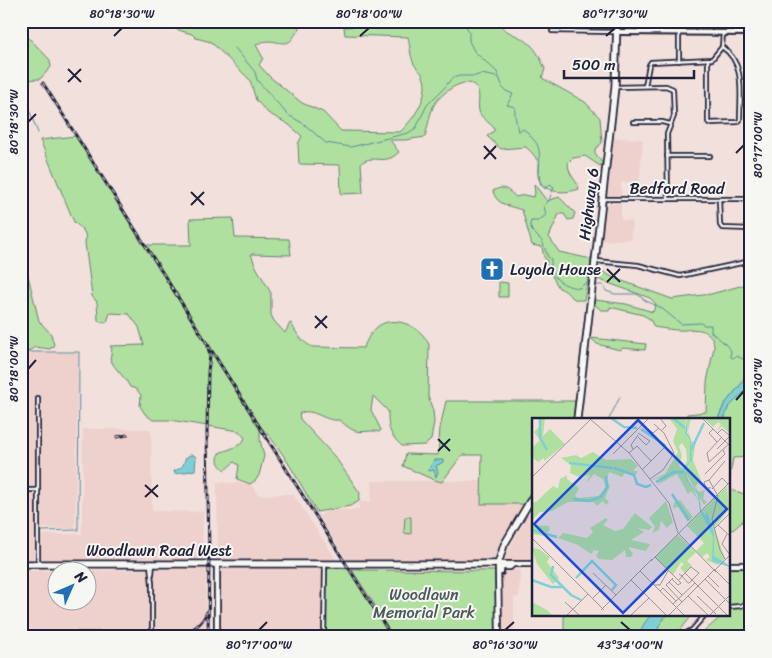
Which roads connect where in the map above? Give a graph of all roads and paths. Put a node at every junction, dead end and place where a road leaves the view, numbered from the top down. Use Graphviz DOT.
graph roads {
  1 [pos="617,21"];
  2 [pos="552,32"];
  3 [pos="617,32"];
  4 [pos="679,32"];
  5 [pos="723,33"];
  6 [pos="751,33"];
  7 [pos="722,47"];
  8 [pos="708,60"];
  9 [pos="679,61"];
  10 [pos="646,86"];
  11 [pos="615,87"];
  12 [pos="633,122"];
  13 [pos="670,124"];
  14 [pos="667,156"];
  15 [pos="710,156"];
  16 [pos="602,198"];
  17 [pos="719,199"];
  18 [pos="751,199"];
  19 [pos="668,200"];
  20 [pos="751,229"];
  21 [pos="595,260"];
  22 [pos="751,261"];
  23 [pos="38,398"];
  24 [pos="577,418"];
  25 [pos="21,490"];
  26 [pos="38,490"];
  27 [pos="532,498"];
  28 [pos="21,564"];
  29 [pos="38,564"];
  30 [pos="152,564"];
  31 [pos="216,564"];
  32 [pos="532,564"];
  33 [pos="730,565"];
  34 [pos="751,565"];
  35 [pos="325,566"];
  36 [pos="499,566"];
  37 [pos="751,600"];
  38 [pos="730,607"];
  39 [pos="704,616"];
  40 [pos="152,637"];
  41 [pos="217,637"];
  42 [pos="324,637"];
  43 [pos="499,637"];
  44 [pos="679,637"];
  1 -- 3 [label="main road, Highway 6"];
  2 -- 3 [label="street"];
  3 -- 4 [label="street"];
  3 -- 11 [label="main road, Highway 6"];
  4 -- 5 [label="street"];
  4 -- 9 [label="street"];
  5 -- 6 [label="street"];
  5 -- 7 [label="street"];
  7 -- 8 [label="street"];
  7 -- 8 [label="street"];
  8 -- 9 [label="street"];
  9 -- 10 [label="street"];
  10 -- 11 [label="street"];
  10 -- 13 [label="street"];
  11 -- 16 [label="main road, Highway 6"];
  12 -- 13 [label="street"];
  13 -- 14 [label="street"];
  14 -- 15 [label="street"];
  14 -- 19 [label="street"];
  16 -- 19 [label="street, Bedford Road"];
  16 -- 21 [label="main road, Highway 6"];
  17 -- 18 [label="street, Bedford Road"];
  17 -- 19 [label="street, Bedford Road"];
  17 -- 20 [label="street"];
  21 -- 22 [label="street"];
  21 -- 24 [label="main road, Highway 6"];
  23 -- 26 [label="street"];
  25 -- 26 [label="street"];
  26 -- 29 [label="street"];
  27 -- 36 [label="main road"];
  28 -- 29 [label="main road, Woodlawn Road West"];
  29 -- 30 [label="main road, Woodlawn Road West"];
  30 -- 31 [label="main road, Woodlawn Road West"];
  30 -- 40 [label="street"];
  31 -- 35 [label="main road, Woodlawn Road West"];
  31 -- 41 [label="main road"];
  32 -- 36 [label="main road"];
  33 -- 34 [label="main road"];
  35 -- 36 [label="main road, Woodlawn Road West"];
  35 -- 42 [label="street"];
  36 -- 43 [label="main road"];
  37 -- 38 [label="street"];
  39 -- 44 [label="street"];
}
